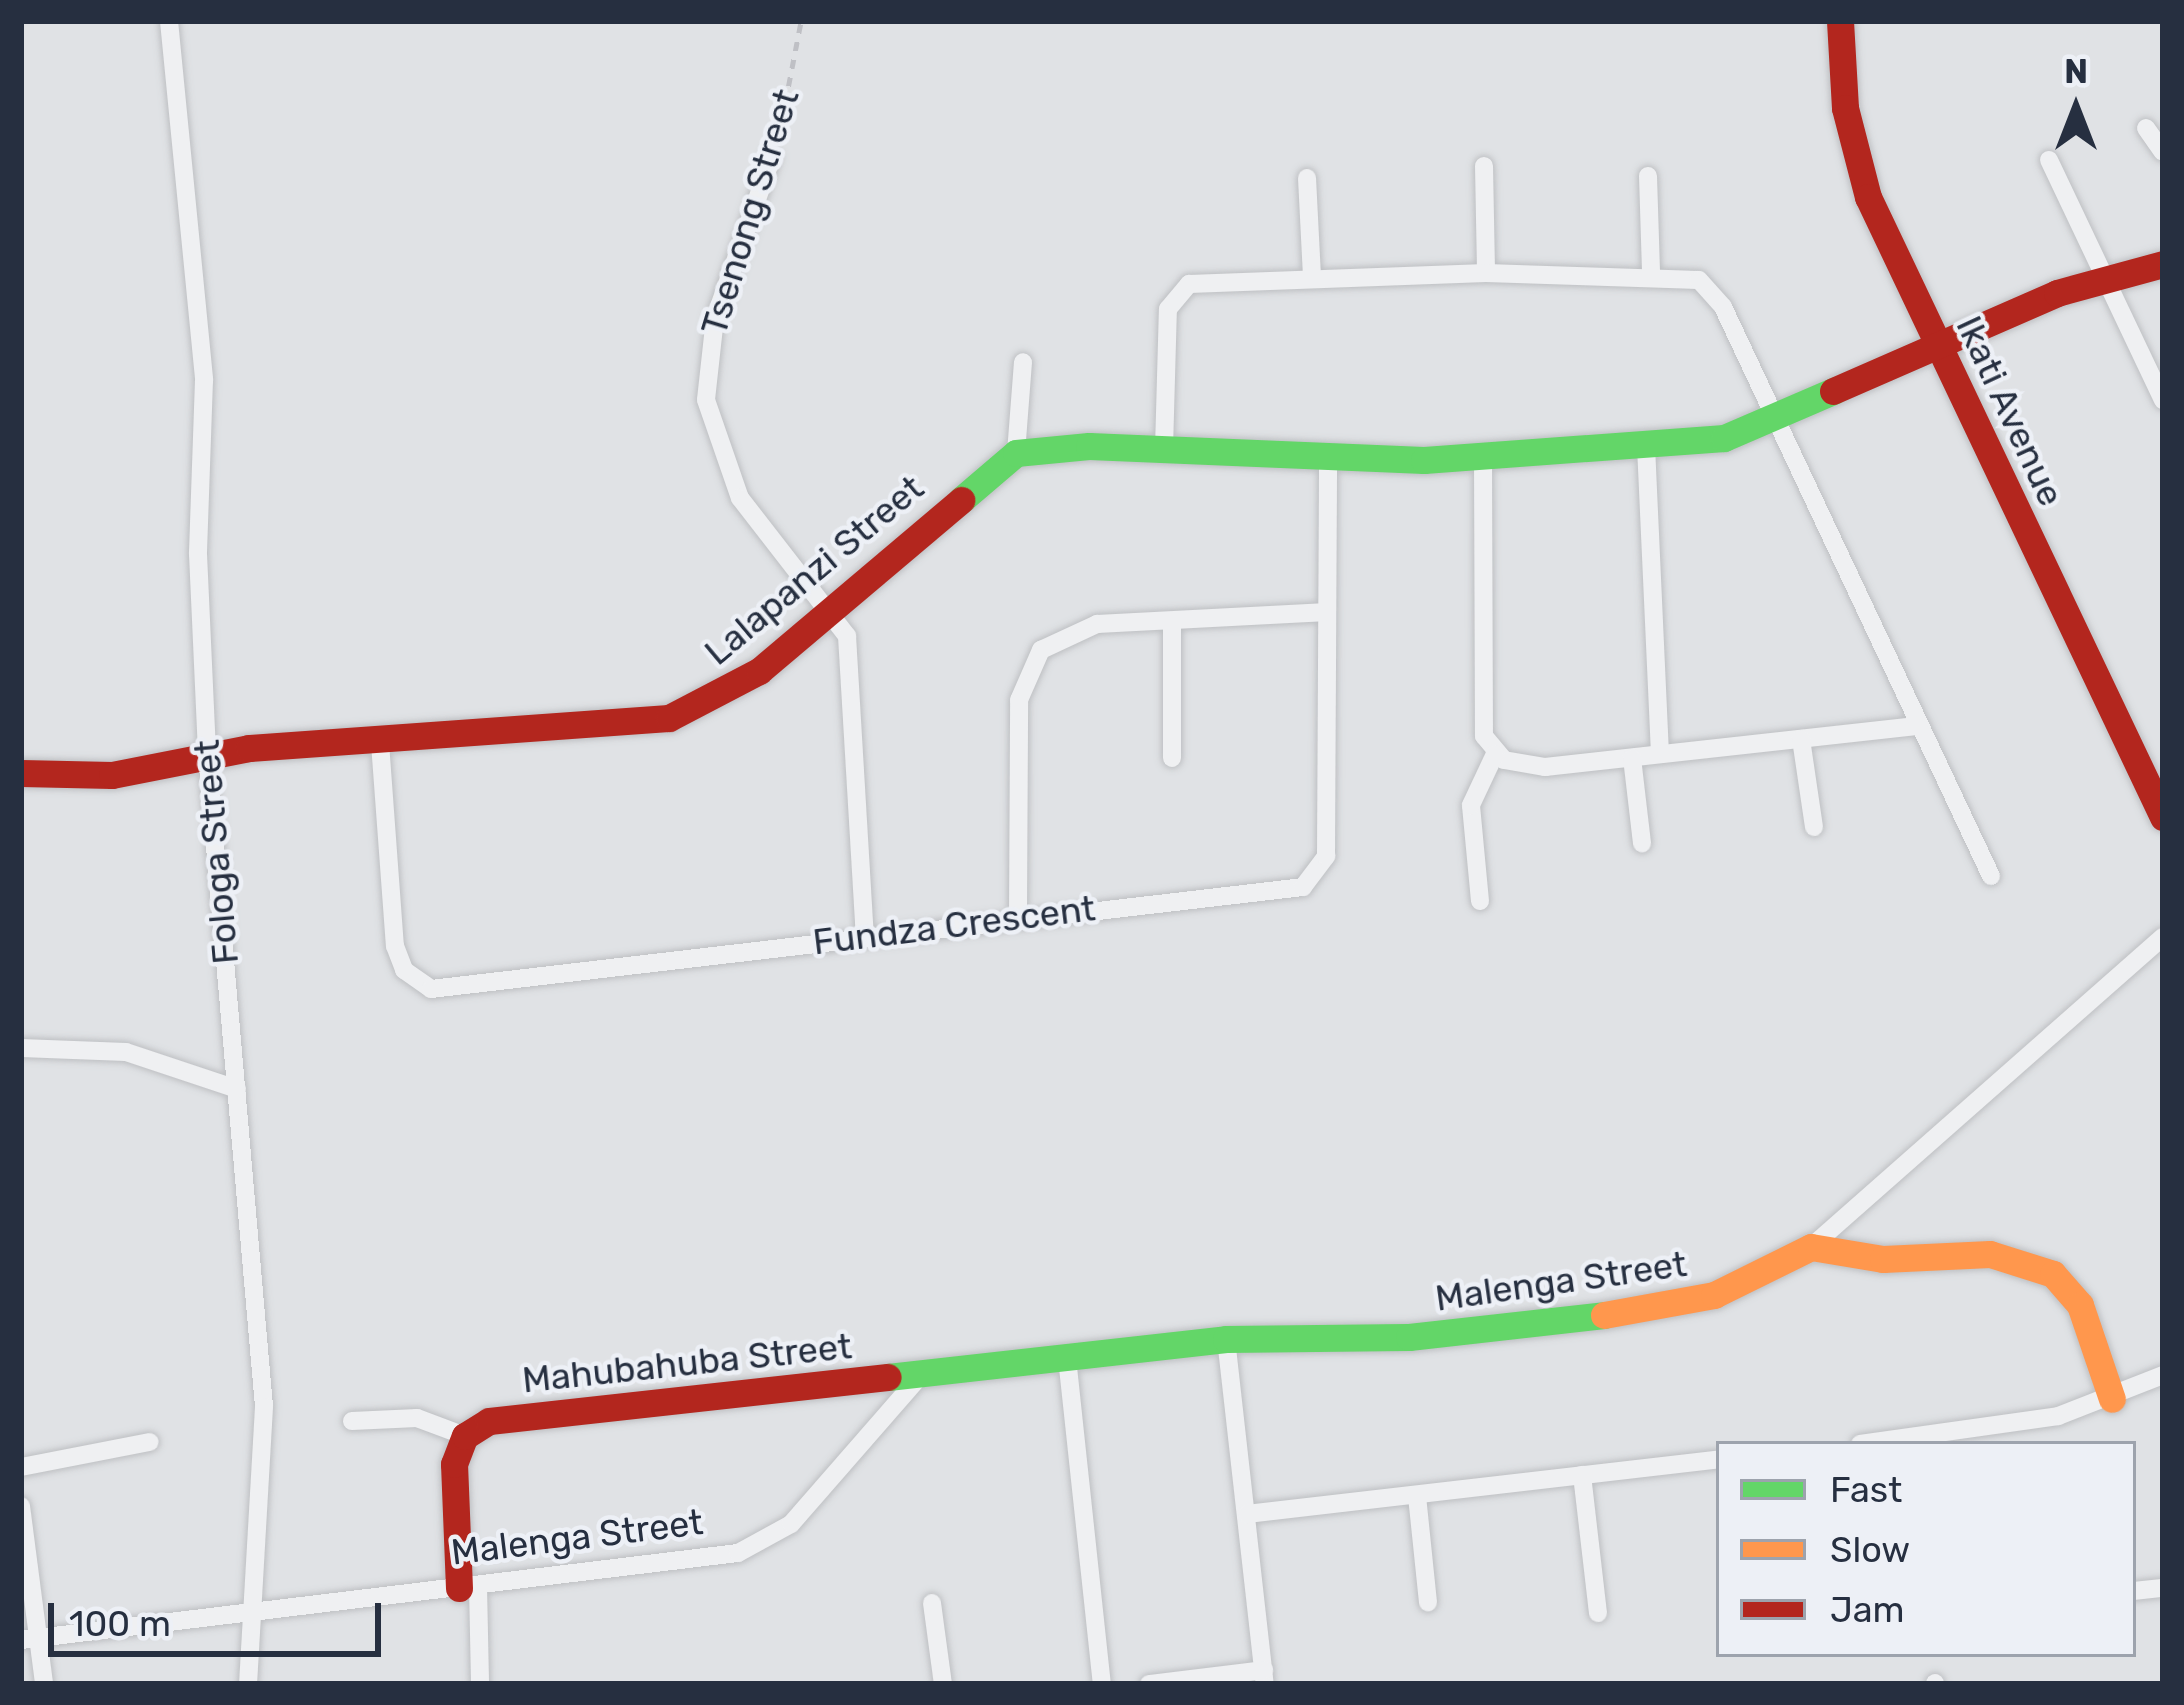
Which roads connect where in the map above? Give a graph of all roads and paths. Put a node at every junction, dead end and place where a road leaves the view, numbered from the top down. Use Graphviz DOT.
graph roads {
  1 [pos="170,21"];
  2 [pos="802,21"];
  3 [pos="1840,21"];
  4 [pos="2146,128"];
  5 [pos="2163,152"];
  6 [pos="772,157"];
  7 [pos="2049,160"];
  8 [pos="1484,166"];
  9 [pos="1648,176"];
  10 [pos="1307,178"];
  11 [pos="2163,264"];
  12 [pos="1486,273"];
  13 [pos="1651,273"];
  14 [pos="2107,276"];
  15 [pos="1312,278"];
  16 [pos="1938,343"];
  17 [pos="1023,362"];
  18 [pos="2163,400"];
  19 [pos="1772,423"];
  20 [pos="1646,446"];
  21 [pos="1164,449"];
  22 [pos="1016,453"];
  23 [pos="1483,457"];
  24 [pos="1328,458"];
  25 [pos="831,609"];
  26 [pos="1323,612"];
  27 [pos="1172,622"];
  28 [pos="1919,726"];
  29 [pos="1801,739"];
  30 [pos="380,742"];
  31 [pos="1495,754"];
  32 [pos="1660,754"];
  33 [pos="207,755"];
  34 [pos="1172,758"];
  35 [pos="1632,758"];
  36 [pos="21,773"];
  37 [pos="2163,817"];
  38 [pos="1814,827"];
  39 [pos="1642,843"];
  40 [pos="1991,876"];
  41 [pos="1480,902"];
  42 [pos="1018,915"];
  43 [pos="865,935"];
  44 [pos="2163,937"];
  45 [pos="21,1048"];
  46 [pos="237,1089"];
  47 [pos="1810,1247"];
  48 [pos="1226,1339"];
  49 [pos="1067,1358"];
  50 [pos="921,1375"];
  51 [pos="2163,1375"];
  52 [pos="2112,1399"];
  53 [pos="352,1421"];
  54 [pos="465,1436"];
  55 [pos="1916,1441"];
  56 [pos="150,1442"];
  57 [pos="1716,1460"];
  58 [pos="21,1467"];
  59 [pos="1582,1475"];
  60 [pos="1417,1496"];
  61 [pos="21,1506"];
  62 [pos="1247,1514"];
  63 [pos="469,1587"];
  64 [pos="1428,1602"];
  65 [pos="932,1603"];
  66 [pos="254,1610"];
  67 [pos="1598,1613"];
  68 [pos="30,1639"];
  69 [pos="1264,1677"];
  70 [pos="44,1684"];
  71 [pos="248,1684"];
  72 [pos="479,1684"];
  73 [pos="943,1684"];
  74 [pos="1102,1684"];
  75 [pos="1149,1684"];
  1 -- 33 [label="street, Fologa Street"];
  2 -- 6 [label="path, Tsenong Street"];
  3 -- 16 [label="street, Ikati Avenue"];
  4 -- 5 [label="street"];
  6 -- 25 [label="street, Tsenong Street"];
  7 -- 14 [label="street"];
  8 -- 12 [label="street"];
  9 -- 13 [label="street"];
  10 -- 15 [label="street"];
  11 -- 14 [label="street"];
  12 -- 13 [label="street"];
  12 -- 15 [label="street"];
  13 -- 19 [label="street"];
  14 -- 16 [label="street"];
  14 -- 18 [label="street"];
  15 -- 21 [label="street"];
  16 -- 19 [label="street"];
  16 -- 37 [label="street, Ikati Avenue"];
  17 -- 22 [label="street"];
  19 -- 20 [label="street"];
  19 -- 28 [label="street"];
  20 -- 23 [label="street"];
  20 -- 32 [label="street"];
  21 -- 22 [label="street"];
  21 -- 24 [label="street"];
  22 -- 25 [label="street, Lalapanzi Street"];
  23 -- 24 [label="street"];
  23 -- 31 [label="street"];
  24 -- 26 [label="street, Fundza Crescent"];
  25 -- 30 [label="street, Lalapanzi Street"];
  25 -- 43 [label="street, Tsenong Street"];
  26 -- 27 [label="street"];
  26 -- 42 [label="street, Fundza Crescent"];
  27 -- 34 [label="street"];
  27 -- 42 [label="street"];
  28 -- 29 [label="street"];
  28 -- 40 [label="street"];
  29 -- 32 [label="street"];
  29 -- 38 [label="street"];
  30 -- 33 [label="street, Lalapanzi Street"];
  30 -- 43 [label="street, Fundza Crescent"];
  31 -- 35 [label="street"];
  31 -- 41 [label="street"];
  32 -- 35 [label="street"];
  33 -- 36 [label="street, Lalapanzi Street"];
  33 -- 46 [label="street, Fologa Street"];
  35 -- 39 [label="street"];
  42 -- 43 [label="street, Fundza Crescent"];
  44 -- 47 [label="street"];
  45 -- 46 [label="street"];
  46 -- 66 [label="street, Fologa Street"];
  47 -- 48 [label="street, Malenga Street"];
  47 -- 52 [label="street"];
  48 -- 49 [label="street, Malenga Street"];
  48 -- 62 [label="street"];
  49 -- 50 [label="street, Malenga Street"];
  49 -- 74 [label="street"];
  50 -- 54 [label="street, Mahubahuba Street"];
  50 -- 63 [label="street, Malenga Street"];
  51 -- 52 [label="street"];
  52 -- 55 [label="street"];
  53 -- 54 [label="street"];
  54 -- 63 [label="street"];
  56 -- 58 [label="street"];
  57 -- 59 [label="street"];
  59 -- 60 [label="street"];
  59 -- 67 [label="street"];
  60 -- 62 [label="street"];
  60 -- 64 [label="street"];
  61 -- 68 [label="street"];
  62 -- 69 [label="street"];
  63 -- 66 [label="street, Malenga Street"];
  63 -- 72 [label="street"];
  65 -- 73 [label="street"];
  66 -- 68 [label="street, Malenga Street"];
  66 -- 71 [label="street, Fologa Street"];
  68 -- 70 [label="street"];
  69 -- 75 [label="street"];
}
